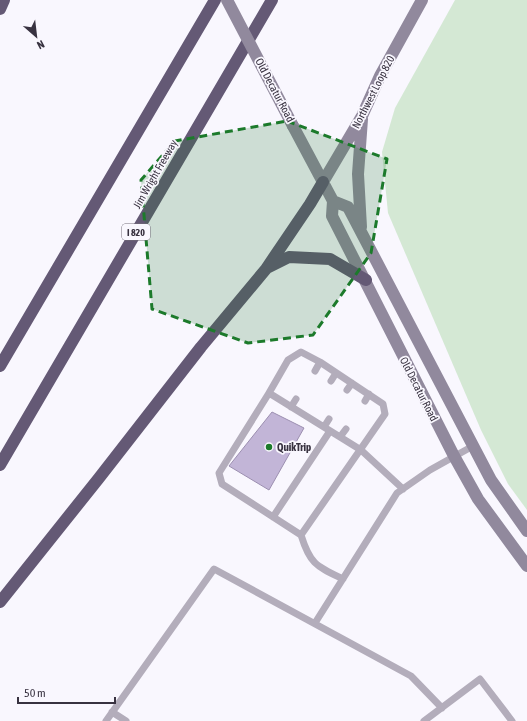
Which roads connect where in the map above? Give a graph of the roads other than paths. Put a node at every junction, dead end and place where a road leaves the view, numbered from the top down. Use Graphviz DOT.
graph roads {
  1 [pos="4,0"];
  2 [pos="215,0"];
  3 [pos="227,0"];
  4 [pos="272,0"];
  5 [pos="422,0"];
  6 [pos="0,9"];
  7 [pos="362,116"];
  8 [pos="323,182"];
  9 [pos="333,201"];
  10 [pos="362,232"];
  11 [pos="266,269"];
  12 [pos="366,280"];
  13 [pos="320,362"];
  14 [pos="0,366"];
  15 [pos="315,370"];
  16 [pos="336,373"];
  17 [pos="331,381"];
  18 [pos="352,383"];
  19 [pos="347,390"];
  20 [pos="269,393"];
  21 [pos="369,394"];
  22 [pos="296,399"];
  23 [pos="364,401"];
  24 [pos="291,407"];
  25 [pos="312,410"];
  26 [pos="308,417"];
  27 [pos="329,419"];
  28 [pos="324,427"];
  29 [pos="346,429"];
  30 [pos="330,431"];
  31 [pos="340,437"];
  32 [pos="473,446"];
  33 [pos="361,450"];
  34 [pos="454,456"];
  35 [pos="0,465"];
  36 [pos="403,489"];
  37 [pos="273,517"];
  38 [pos="527,531"];
  39 [pos="301,535"];
  40 [pos="527,566"];
  41 [pos="342,579"];
  42 [pos="0,602"];
  43 [pos="315,623"];
  44 [pos="442,708"];
  45 [pos="112,712"];
  46 [pos="106,721"];
  47 [pos="126,721"];
  48 [pos="424,721"];
  49 [pos="512,721"];
  1 -- 6 [label="highway"];
  2 -- 14 [label="highway"];
  3 -- 8 [label="street, Old Decatur Road, bridge"];
  4 -- 35 [label="highway, Jim Wright Freeway / I 820"];
  5 -- 7 [label="street, Northwest Loop 820"];
  7 -- 8 [label="street, Northwest Loop 820"];
  7 -- 10 [label="street"];
  8 -- 9 [label="street, Old Decatur Road"];
  8 -- 11 [label="highway"];
  9 -- 10 [label="street, Old Decatur Road"];
  9 -- 12 [label="street, Old Decatur Road"];
  10 -- 32 [label="street, Old Decatur Road"];
  11 -- 12 [label="highway"];
  11 -- 42 [label="highway"];
  12 -- 34 [label="street, Old Decatur Road"];
  13 -- 15 [label="lane"];
  13 -- 16 [label="lane"];
  13 -- 20 [label="lane"];
  16 -- 17 [label="lane"];
  16 -- 18 [label="lane"];
  18 -- 19 [label="lane"];
  18 -- 21 [label="lane"];
  20 -- 24 [label="lane"];
  20 -- 37 [label="lane"];
  21 -- 23 [label="lane"];
  21 -- 33 [label="lane"];
  22 -- 24 [label="lane"];
  24 -- 26 [label="lane"];
  25 -- 26 [label="lane"];
  26 -- 28 [label="lane"];
  27 -- 28 [label="lane"];
  28 -- 30 [label="lane"];
  29 -- 31 [label="lane"];
  30 -- 31 [label="lane"];
  30 -- 37 [label="lane"];
  31 -- 33 [label="lane"];
  32 -- 34 [label="lane"];
  32 -- 38 [label="street, Old Decatur Road"];
  33 -- 36 [label="lane"];
  33 -- 39 [label="lane"];
  34 -- 36 [label="lane"];
  34 -- 40 [label="street, Old Decatur Road"];
  36 -- 41 [label="lane"];
  37 -- 39 [label="lane"];
  39 -- 41 [label="lane"];
  41 -- 43 [label="lane"];
  43 -- 44 [label="lane"];
  43 -- 45 [label="lane"];
  44 -- 48 [label="lane"];
  44 -- 49 [label="lane"];
  45 -- 46 [label="lane"];
  45 -- 47 [label="lane"];
}
